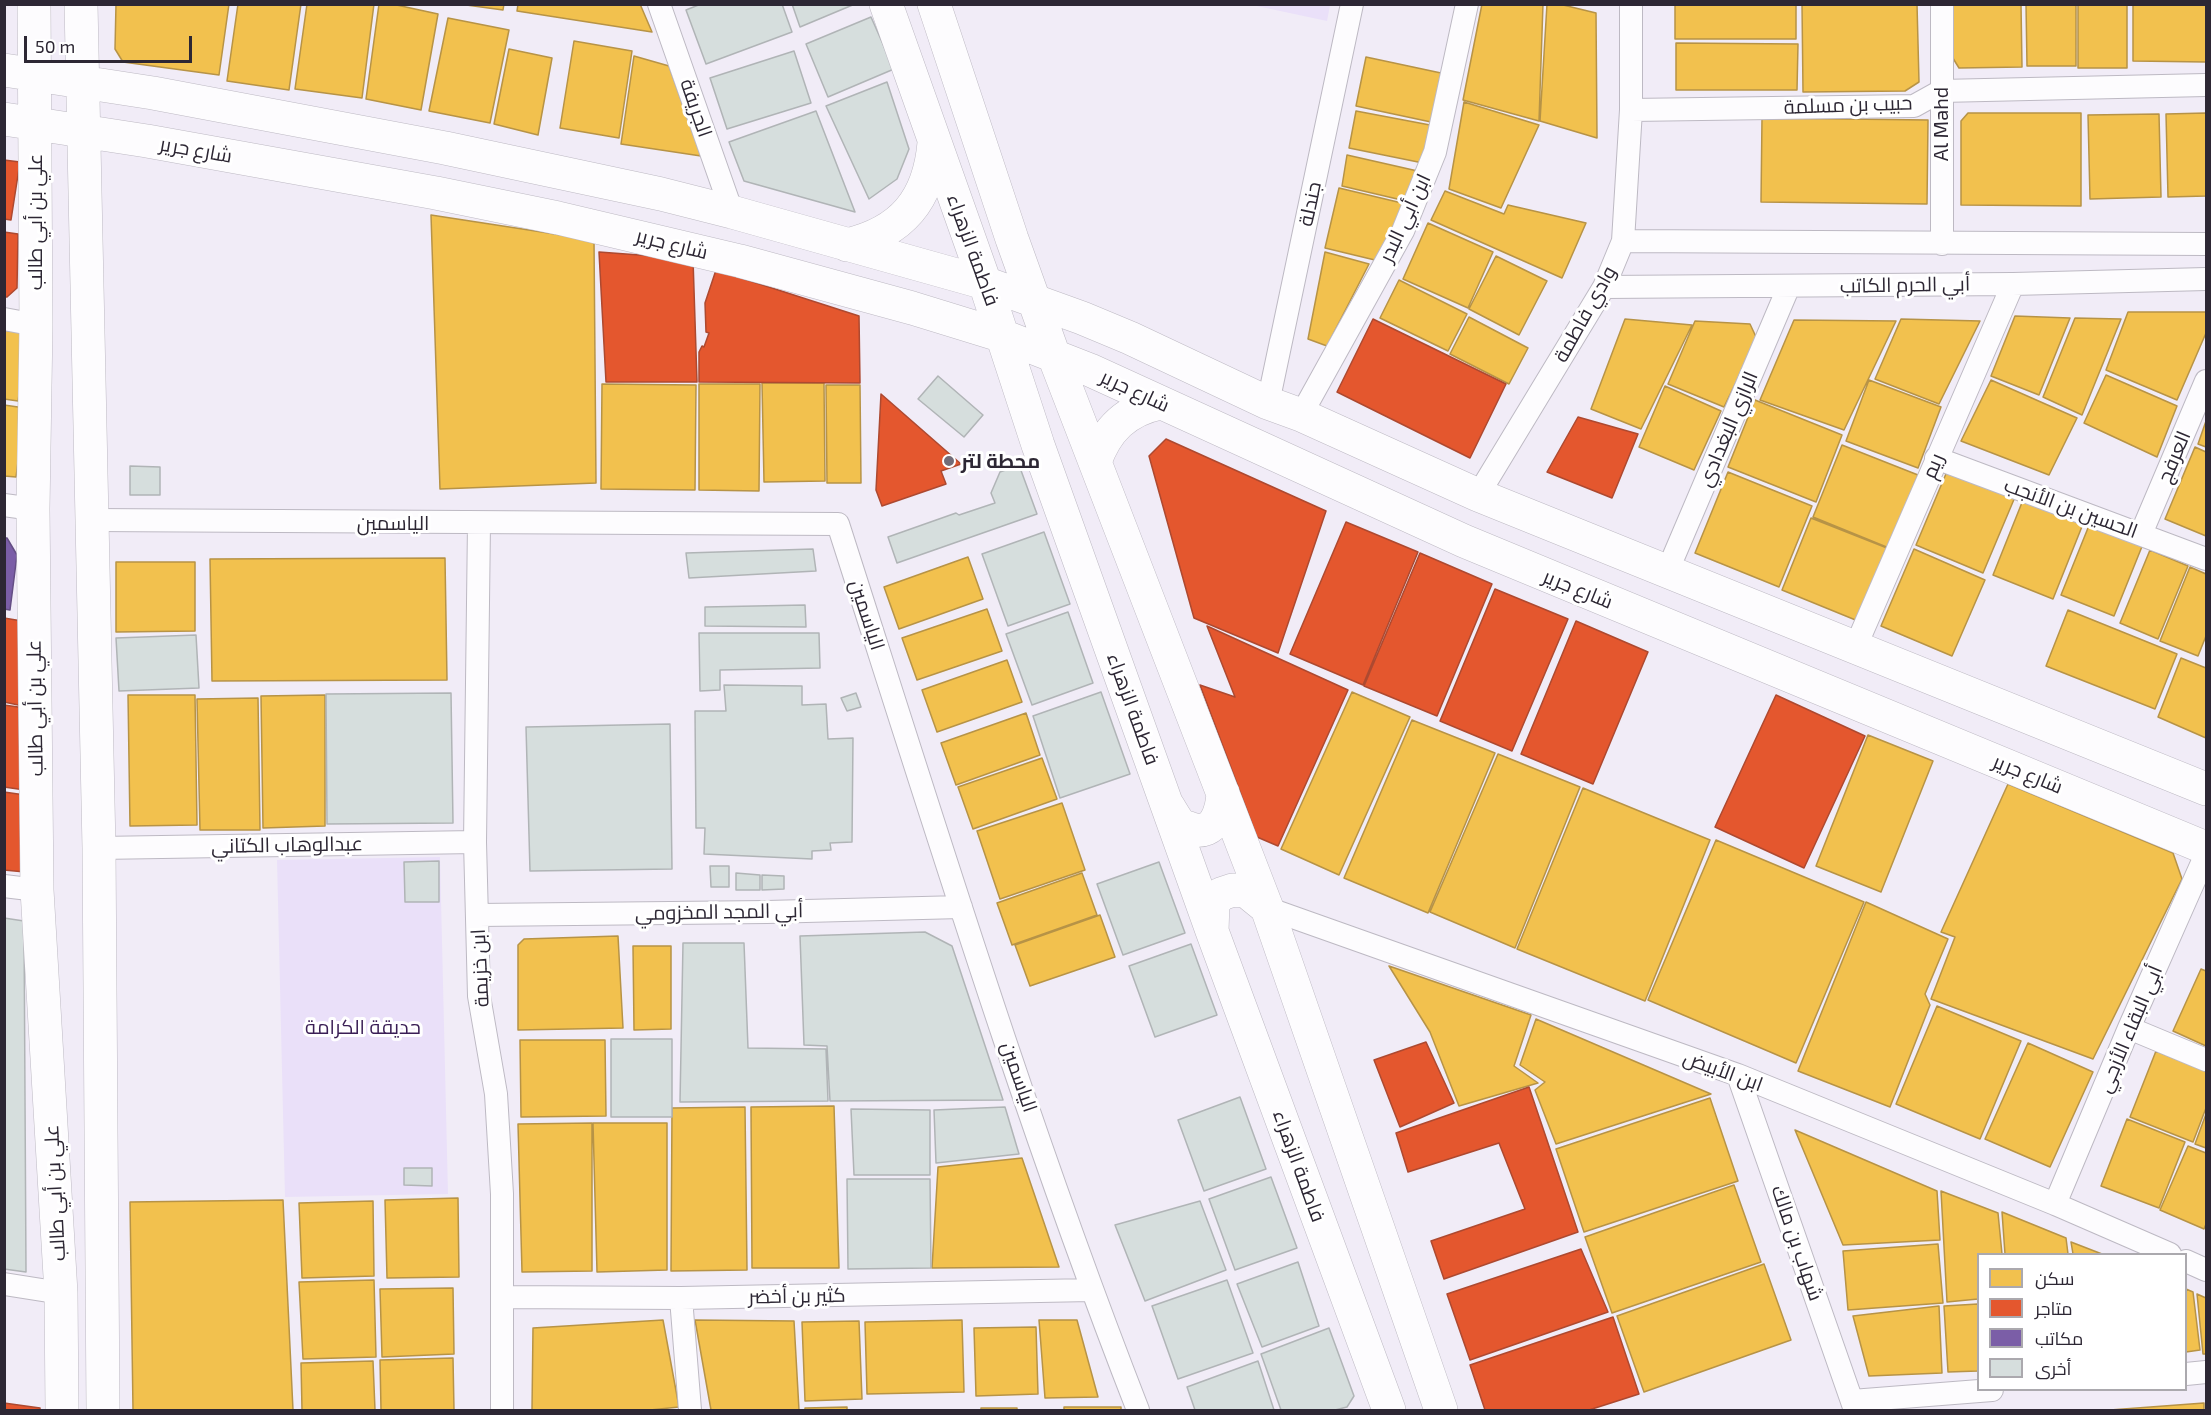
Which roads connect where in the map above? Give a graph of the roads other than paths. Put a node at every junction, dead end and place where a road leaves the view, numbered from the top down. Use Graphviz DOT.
graph roads {
  1 [pos="34,4"];
  2 [pos="81,4"];
  3 [pos="659,4"];
  4 [pos="886,4"];
  5 [pos="934,4"];
  6 [pos="1352,4"];
  7 [pos="1467,4"];
  8 [pos="1942,4"];
  9 [pos="1627,6"];
  10 [pos="19,66"];
  11 [pos="82,68"];
  12 [pos="2206,85"];
  13 [pos="143,91"];
  14 [pos="1941,91"];
  15 [pos="4,106"];
  16 [pos="1631,110"];
  17 [pos="19,122"];
  18 [pos="84,132"];
  19 [pos="135,139"];
  20 [pos="934,143"];
  21 [pos="85,179"];
  22 [pos="35,183"];
  23 [pos="732,212"];
  24 [pos="1012,240"];
  25 [pos="1623,242"];
  26 [pos="1942,244"];
  27 [pos="2206,244"];
  28 [pos="847,245"];
  29 [pos="972,249"];
  30 [pos="948,272"];
  31 [pos="2206,279"];
  32 [pos="985,283"];
  33 [pos="2013,284"];
  34 [pos="1789,286"];
  35 [pos="1604,287"];
  36 [pos="1034,300"];
  37 [pos="932,314"];
  38 [pos="20,322"];
  39 [pos="1113,332"];
  40 [pos="1003,336"];
  41 [pos="1068,370"];
  42 [pos="2206,381"];
  43 [pos="1021,392"];
  44 [pos="1160,403"];
  45 [pos="1268,403"];
  46 [pos="1301,415"];
  47 [pos="1936,458"];
  48 [pos="1095,462"];
  49 [pos="1478,495"];
  50 [pos="19,507"];
  51 [pos="92,520"];
  52 [pos="479,524"];
  53 [pos="2141,534"];
  54 [pos="2206,560"];
  55 [pos="1666,572"];
  56 [pos="1855,648"];
  57 [pos="2206,789"];
  58 [pos="1223,793"];
  59 [pos="1167,805"];
  60 [pos="475,842"];
  61 [pos="99,848"];
  62 [pos="2206,848"];
  63 [pos="2206,854"];
  64 [pos="4,886"];
  65 [pos="37,890"];
  66 [pos="961,907"];
  67 [pos="1267,908"];
  68 [pos="478,915"];
  69 [pos="1212,931"];
  70 [pos="2130,1028"];
  71 [pos="2206,1060"];
  72 [pos="1738,1075"];
  73 [pos="2055,1204"];
  74 [pos="2168,1253"];
  75 [pos="2187,1261"];
  76 [pos="2206,1270"];
  77 [pos="4,1284"];
  78 [pos="1091,1290"];
  79 [pos="61,1293"];
  80 [pos="503,1297"];
  81 [pos="681,1298"];
  82 [pos="2206,1372"];
  83 [pos="2187,1374"];
  84 [pos="1977,1391"];
  85 [pos="1853,1406"];
  86 [pos="62,1410"];
  87 [pos="103,1410"];
  88 [pos="502,1410"];
  89 [pos="690,1410"];
  90 [pos="1138,1410"];
  91 [pos="1389,1410"];
  92 [pos="1441,1410"];
  1 -- 10 [label="main road, علي بن أبي طالب"];
  2 -- 11 [label="main road"];
  3 -- 23 [label="street, الجريفة"];
  4 -- 20 [label="main road, فاطمة الزهراء"];
  5 -- 24 [label="main road"];
  6 -- 45 [label="street, جندلة"];
  7 -- 46 [label="street, ابن أبي البدر"];
  8 -- 14 [label="street, Al Mahd"];
  9 -- 16 [label="street, وادي فاطمة"];
  10 -- 11 [label="main road"];
  10 -- 15 [label="main road"];
  10 -- 17 [label="main road, علي بن أبي طالب"];
  11 -- 13 [label="main road"];
  11 -- 18 [label="main road"];
  12 -- 14 [label="street, حبيب بن مسلمة"];
  13 -- 19 [label="main road"];
  13 -- 23 [label="main road"];
  14 -- 16 [label="street, حبيب بن مسلمة"];
  14 -- 26 [label="street, Al Mahd"];
  16 -- 25 [label="street, وادي فاطمة"];
  17 -- 18 [label="main road, شارع جرير"];
  17 -- 22 [label="main road, علي بن أبي طالب"];
  18 -- 19 [label="main road, شارع جرير"];
  18 -- 21 [label="main road"];
  19 -- 37 [label="main road, شارع جرير"];
  20 -- 28 [label="main road"];
  20 -- 29 [label="main road, فاطمة الزهراء"];
  21 -- 22 [label="main road"];
  21 -- 51 [label="main road"];
  22 -- 38 [label="main road, علي بن أبي طالب"];
  23 -- 28 [label="main road"];
  24 -- 29 [label="main road"];
  24 -- 36 [label="main road"];
  25 -- 26 [label="street, أبي الحرم الكاتب"];
  25 -- 35 [label="street, وادي فاطمة"];
  26 -- 27 [label="street, أبي الحرم الكاتب"];
  28 -- 30 [label="main road"];
  29 -- 32 [label="main road, فاطمة الزهراء"];
  30 -- 32 [label="main road"];
  30 -- 37 [label="main road"];
  31 -- 33 [label="street, أبي الحرم الكاتب"];
  32 -- 36 [label="main road"];
  32 -- 40 [label="main road, فاطمة الزهراء"];
  33 -- 34 [label="street, أبي الحرم الكاتب"];
  33 -- 47 [label="street, ريم"];
  34 -- 35 [label="street, أبي الحرم الكاتب"];
  34 -- 55 [label="street, الرازي البغدادي"];
  35 -- 49 [label="street, وادي فاطمة"];
  36 -- 39 [label="main road"];
  36 -- 41 [label="main road"];
  37 -- 40 [label="main road, شارع جرير"];
  38 -- 50 [label="main road, علي بن أبي طالب"];
  39 -- 41 [label="main road"];
  39 -- 45 [label="main road"];
  40 -- 41 [label="main road, شارع جرير"];
  40 -- 43 [label="main road, فاطمة الزهراء"];
  41 -- 43 [label="main road"];
  41 -- 44 [label="main road, شارع جرير"];
  41 -- 48 [label="main road"];
  42 -- 53 [label="street, العرفج"];
  43 -- 59 [label="main road, فاطمة الزهراء"];
  44 -- 48 [label="main road"];
  44 -- 62 [label="main road, شارع جرير"];
  45 -- 46 [label="main road"];
  46 -- 49 [label="main road"];
  47 -- 53 [label="street, الحسين بن الأنجب"];
  47 -- 56 [label="street, ريم"];
  48 -- 58 [label="main road"];
  49 -- 55 [label="main road"];
  50 -- 65 [label="main road, علي بن أبي طالب"];
  51 -- 52 [label="street, الياسمين"];
  51 -- 61 [label="main road"];
  52 -- 60 [label="street, ابن خزيمة"];
  52 -- 66 [label="street, الياسمين"];
  53 -- 54 [label="street, الحسين بن الأنجب"];
  55 -- 56 [label="main road"];
  56 -- 57 [label="main road"];
  58 -- 59 [label="main road"];
  58 -- 67 [label="main road"];
  59 -- 69 [label="main road, فاطمة الزهراء"];
  60 -- 61 [label="street, عبدالوهاب الكتاني"];
  60 -- 68 [label="street, ابن خزيمة"];
  61 -- 87 [label="main road"];
  63 -- 70 [label="street, أبي البقاء الأزجي"];
  64 -- 65 [label="street"];
  65 -- 79 [label="main road, علي بن أبي طالب"];
  66 -- 68 [label="street, أبي المجد المخزومي"];
  66 -- 78 [label="street, الياسمين"];
  67 -- 69 [label="main road"];
  67 -- 72 [label="street, ابن الأبيض"];
  67 -- 92 [label="main road"];
  68 -- 80 [label="street, ابن خزيمة"];
  69 -- 91 [label="main road, فاطمة الزهراء"];
  70 -- 71 [label="street"];
  70 -- 73 [label="street, أبي البقاء الأزجي"];
  72 -- 73 [label="street, ابن الأبيض"];
  72 -- 85 [label="street, شهاب بن مالك"];
  73 -- 74 [label="street, ابن الأبيض"];
  75 -- 76 [label="street"];
  77 -- 79 [label="street"];
  78 -- 81 [label="street, كثير بن أخضر"];
  78 -- 90 [label="street, الياسمين"];
  79 -- 86 [label="main road, علي بن أبي طالب"];
  80 -- 81 [label="street, كثير بن أخضر"];
  80 -- 88 [label="street, ابن خزيمة"];
  81 -- 89 [label="street"];
  82 -- 83 [label="street"];
  84 -- 85 [label="street"];
}
